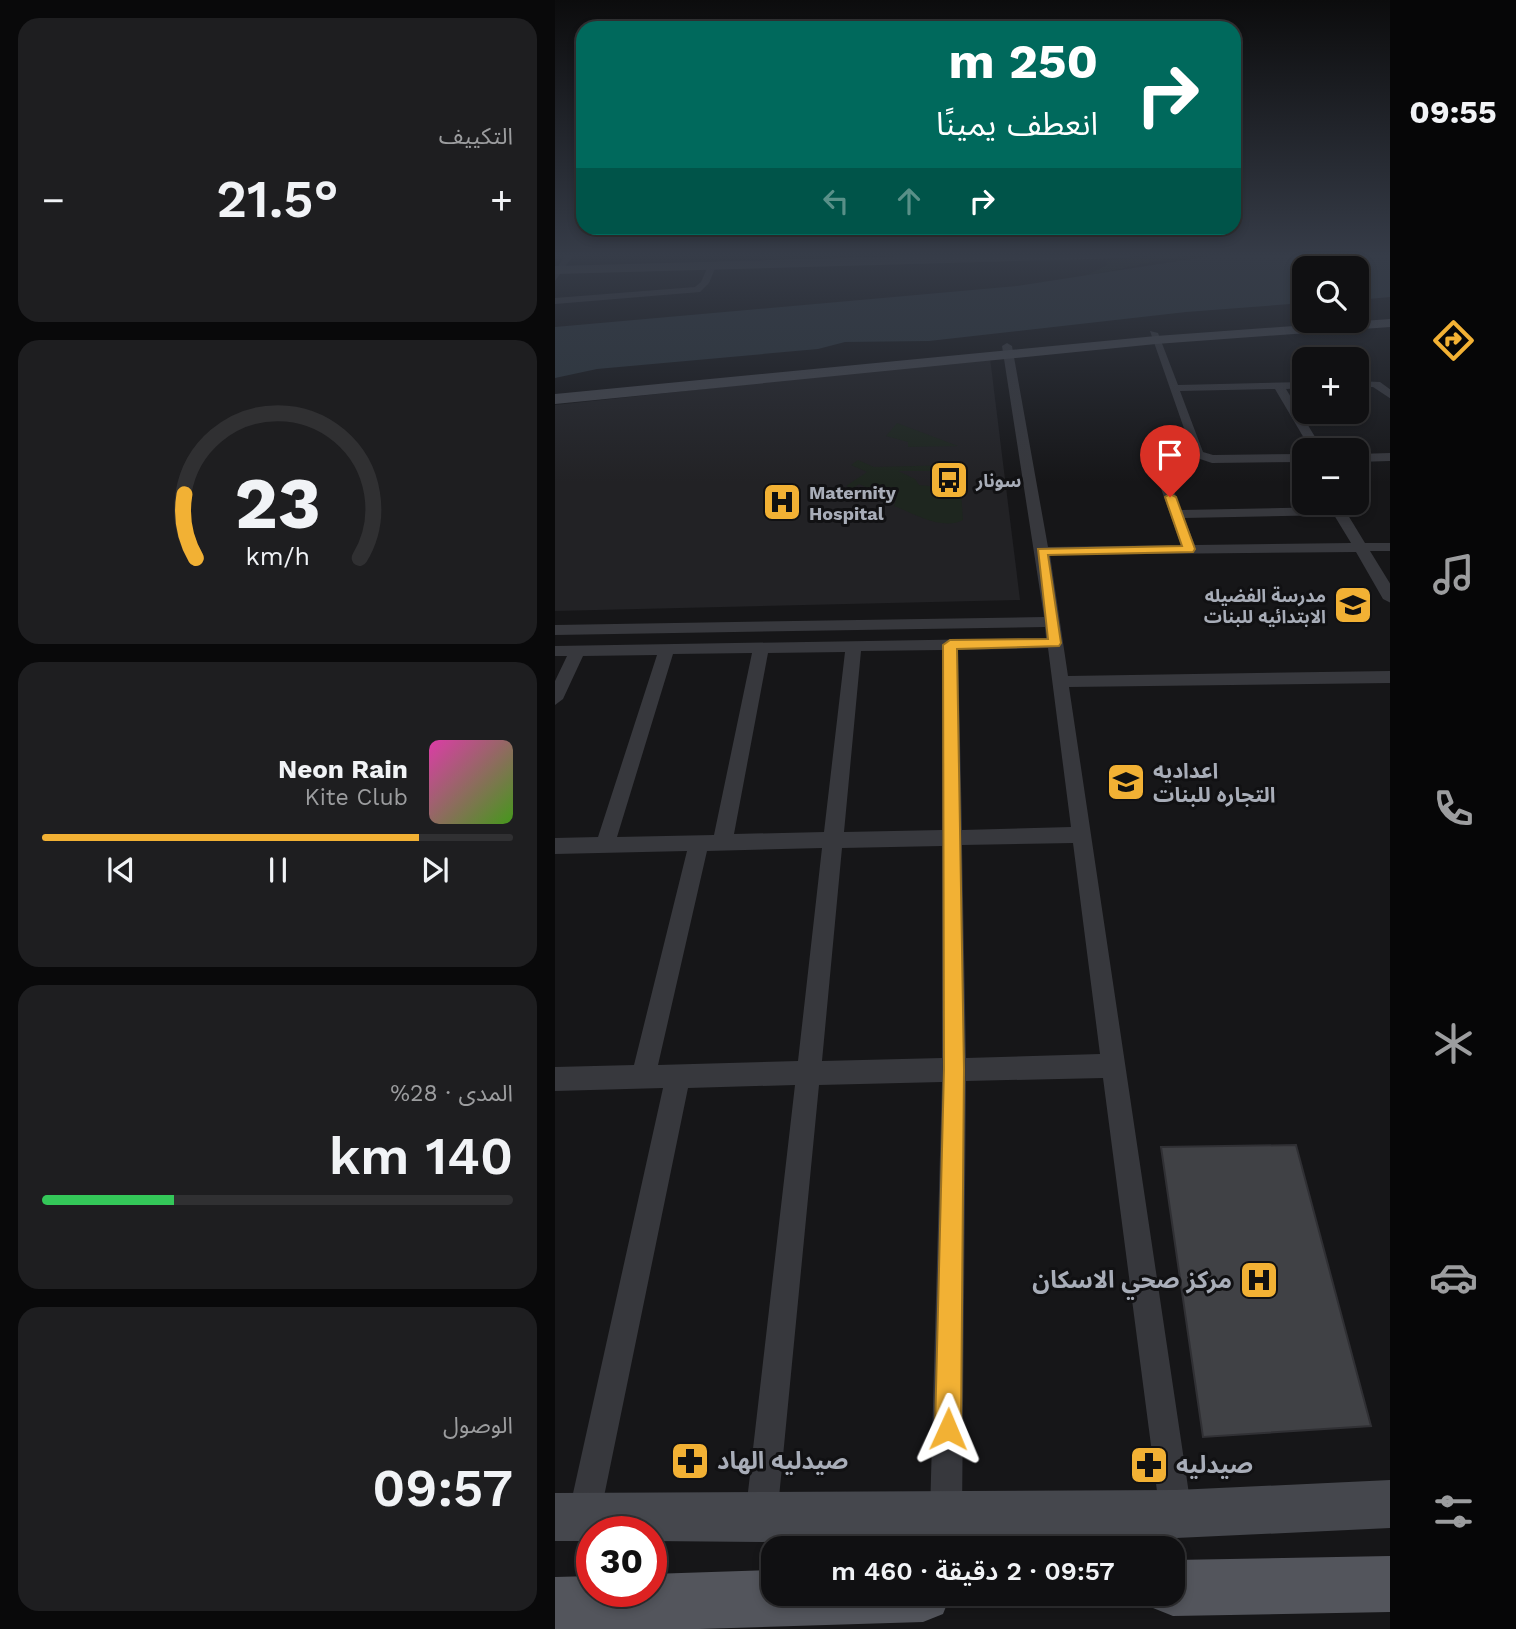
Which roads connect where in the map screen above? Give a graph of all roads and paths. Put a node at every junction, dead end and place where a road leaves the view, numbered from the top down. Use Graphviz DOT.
graph roads {
  1 [pos="1231,330"];
  2 [pos="1272,330"];
  3 [pos="1154,337"];
  4 [pos="1008,350"];
  5 [pos="1369,384"];
  6 [pos="1278,385"];
  7 [pos="1292,385"];
  8 [pos="1173,388"];
  9 [pos="555,392"];
  10 [pos="1390,396"];
  11 [pos="555,399"];
  12 [pos="1310,438"];
  13 [pos="1386,457"];
  14 [pos="1292,458"];
  15 [pos="1390,470"];
  16 [pos="1164,480"];
  17 [pos="1292,509"];
  18 [pos="1177,514"];
  19 [pos="1341,515"];
  20 [pos="1360,547"];
  21 [pos="1390,547"];
  22 [pos="1189,549"];
  23 [pos="1042,551"];
  24 [pos="1390,599"];
  25 [pos="555,630"];
  26 [pos="1053,633"];
  27 [pos="950,645"];
  28 [pos="854,646"];
  29 [pos="761,648"];
  30 [pos="667,649"];
  31 [pos="555,651"];
  32 [pos="577,651"];
  33 [pos="1390,677"];
  34 [pos="1060,682"];
  35 [pos="555,699"];
  36 [pos="1081,835"];
  37 [pos="952,837"];
  38 [pos="833,840"];
  39 [pos="722,842"];
  40 [pos="699,843"];
  41 [pos="605,845"];
  42 [pos="555,846"];
  43 [pos="1112,1066"];
  44 [pos="954,1069"];
  45 [pos="808,1073"];
  46 [pos="677,1076"];
  47 [pos="643,1077"];
  48 [pos="555,1079"];
  49 [pos="1390,1504"];
  50 [pos="946,1513"];
  51 [pos="1176,1514"];
  52 [pos="569,1517"];
  53 [pos="761,1518"];
  54 [pos="1390,1584"];
  55 [pos="1185,1588"];
  56 [pos="761,1599"];
  57 [pos="555,1605"];
  1 -- 3 [label="street"];
  2 -- 3 [label="street"];
  3 -- 4 [label="street"];
  3 -- 8 [label="street"];
  4 -- 9 [label="street"];
  4 -- 11 [label="street"];
  4 -- 23 [label="street"];
  5 -- 10 [label="street"];
  6 -- 7 [label="street"];
  6 -- 8 [label="street"];
  6 -- 12 [label="street"];
  8 -- 14 [label="street"];
  13 -- 15 [label="street"];
  16 -- 18 [label="street"];
  17 -- 18 [label="street"];
  18 -- 22 [label="street"];
  19 -- 20 [label="street"];
  20 -- 21 [label="street"];
  20 -- 22 [label="street"];
  20 -- 24 [label="street"];
  22 -- 23 [label="street"];
  23 -- 26 [label="street"];
  25 -- 26 [label="street"];
  26 -- 27 [label="street"];
  26 -- 34 [label="street"];
  27 -- 28 [label="street"];
  27 -- 37 [label="street"];
  28 -- 29 [label="street"];
  28 -- 38 [label="street"];
  29 -- 30 [label="street"];
  29 -- 39 [label="street"];
  30 -- 32 [label="street"];
  30 -- 41 [label="street"];
  31 -- 32 [label="street"];
  32 -- 35 [label="street"];
  33 -- 34 [label="street"];
  34 -- 36 [label="street"];
  36 -- 37 [label="street"];
  36 -- 43 [label="street"];
  37 -- 38 [label="street"];
  37 -- 44 [label="street"];
  38 -- 39 [label="street"];
  38 -- 45 [label="street"];
  39 -- 40 [label="street"];
  40 -- 41 [label="street"];
  40 -- 47 [label="street"];
  41 -- 42 [label="street"];
  43 -- 44 [label="street"];
  43 -- 51 [label="street"];
  44 -- 45 [label="street"];
  44 -- 50 [label="street"];
  45 -- 46 [label="street"];
  45 -- 53 [label="street"];
  46 -- 47 [label="street"];
  46 -- 52 [label="street"];
  47 -- 48 [label="street"];
  49 -- 51 [label="street"];
  50 -- 51 [label="street"];
  50 -- 53 [label="street"];
  52 -- 53 [label="street"];
  54 -- 55 [label="main road"];
  56 -- 57 [label="main road"];
}
